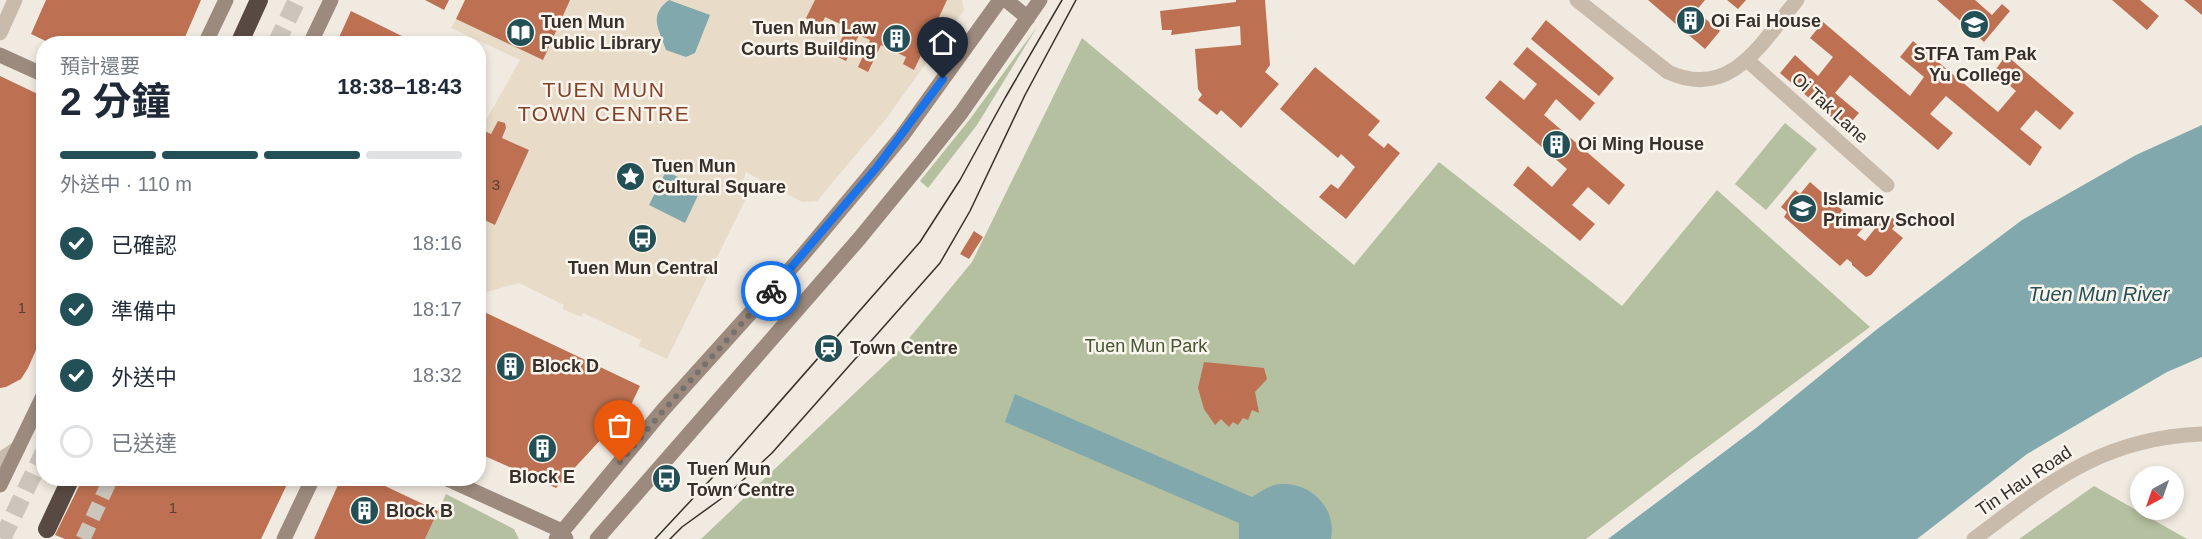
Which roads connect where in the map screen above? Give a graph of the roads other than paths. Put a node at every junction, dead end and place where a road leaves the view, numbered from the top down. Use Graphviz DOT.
graph roads {
  1 [pos="15,0"];
  2 [pos="226,0"];
  3 [pos="259,0"];
  4 [pos="331,0"];
  5 [pos="1000,0"];
  6 [pos="1006,0"];
  7 [pos="1040,0"];
  8 [pos="1577,0"];
  9 [pos="1797,0"];
  10 [pos="1028,18"];
  11 [pos="0,33"];
  12 [pos="209,36"];
  13 [pos="243,36"];
  14 [pos="314,36"];
  15 [pos="0,55"];
  16 [pos="1747,60"];
  17 [pos="36,71"];
  18 [pos="1887,185"];
  19 [pos="36,411"];
  20 [pos="2202,434"];
  21 [pos="18,448"];
  22 [pos="0,460"];
  23 [pos="0,485"];
  24 [pos="67,486"];
  25 [pos="309,486"];
  26 [pos="461,486"];
  27 [pos="47,529"];
  28 [pos="561,536"];
  29 [pos="284,539"];
  30 [pos="597,539"];
  31 [pos="1974,539"];
  1 -- 11 [label="street"];
  2 -- 12 [label="main road"];
  3 -- 13 [label="highway"];
  4 -- 14 [label="main road"];
  5 -- 28 [label="main road"];
  6 -- 10 [label="main road"];
  7 -- 10 [label="main road"];
  8 -- 16 [label="street"];
  9 -- 16 [label="street"];
  10 -- 30 [label="main road"];
  15 -- 17 [label="main road"];
  16 -- 18 [label="street, Oi Tak Lane"];
  19 -- 21 [label="main road"];
  20 -- 31 [label="street, Tin Hau Road"];
  21 -- 22 [label="street"];
  21 -- 23 [label="main road"];
  24 -- 27 [label="highway"];
  25 -- 29 [label="main road"];
  26 -- 28 [label="main road"];
}
